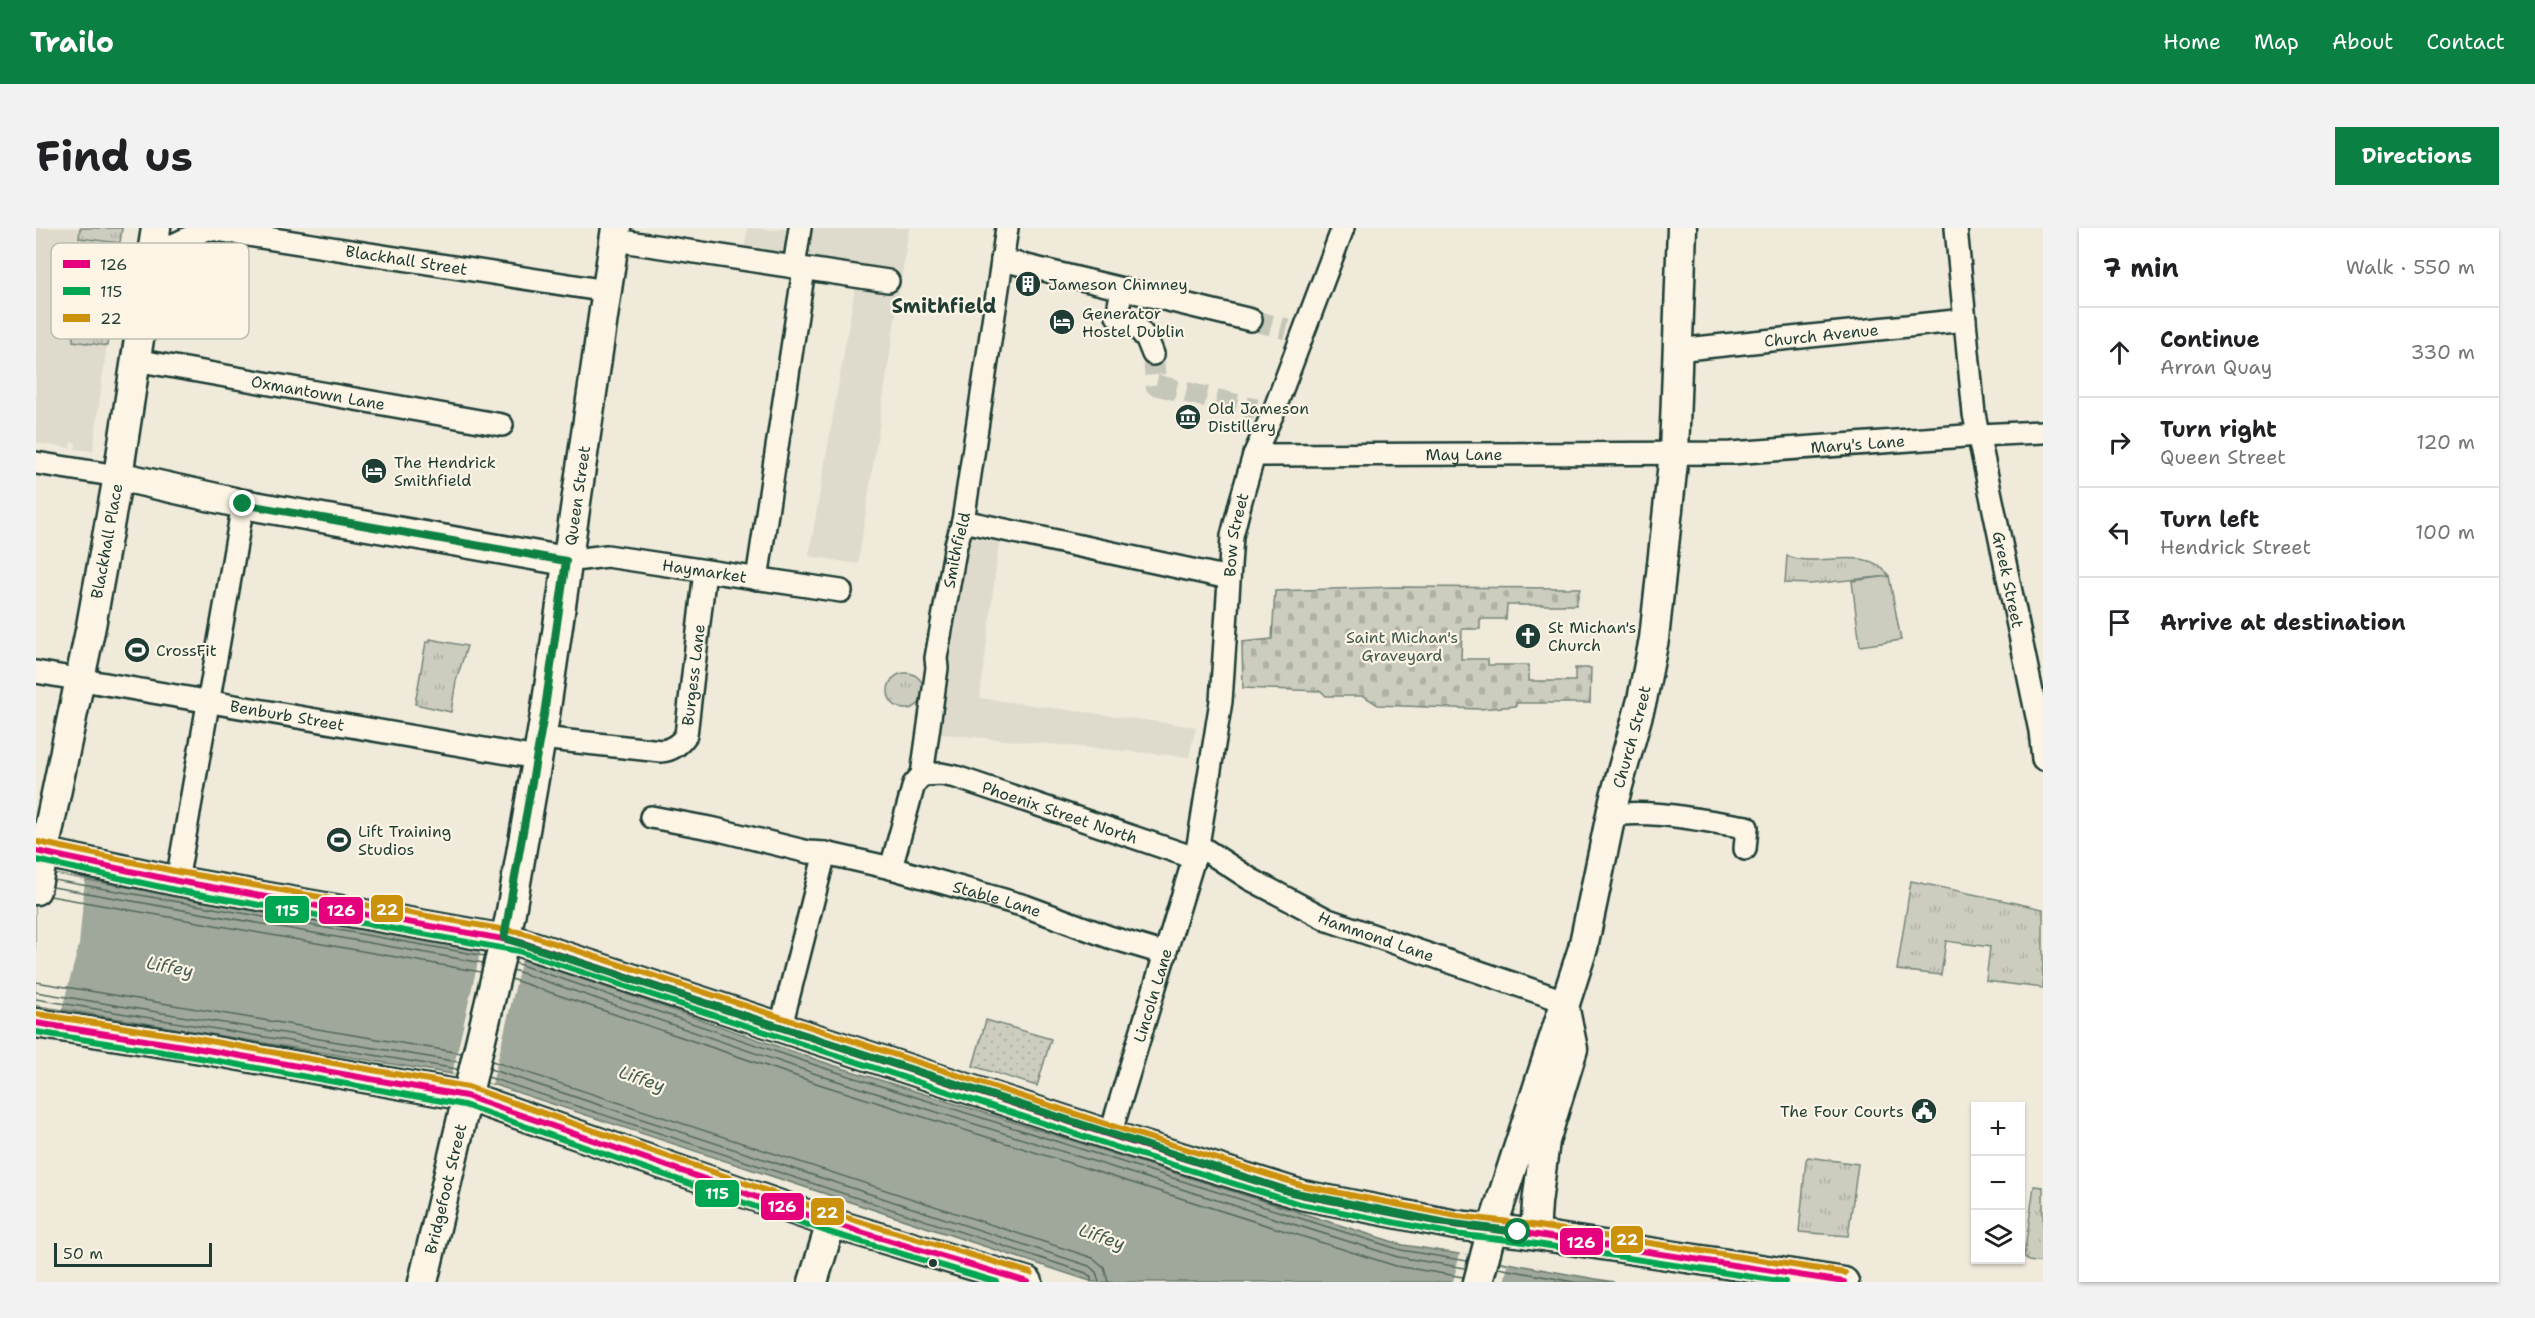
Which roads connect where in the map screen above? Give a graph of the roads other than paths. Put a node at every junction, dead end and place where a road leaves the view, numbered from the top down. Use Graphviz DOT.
graph roads {
  1 [pos="800,228"];
  2 [pos="1007,228"];
  3 [pos="1343,228"];
  4 [pos="1682,228"];
  5 [pos="1956,228"];
  6 [pos="204,229"];
  7 [pos="616,234"];
  8 [pos="281,235"];
  9 [pos="154,242"];
  10 [pos="1002,260"];
  11 [pos="799,268"];
  12 [pos="888,281"];
  13 [pos="1122,289"];
  14 [pos="607,291"];
  15 [pos="1251,320"];
  16 [pos="1965,320"];
  17 [pos="138,339"];
  18 [pos="1676,350"];
  19 [pos="1153,354"];
  20 [pos="135,360"];
  21 [pos="502,425"];
  22 [pos="2043,432"];
  23 [pos="1979,435"];
  24 [pos="1674,453"];
  25 [pos="1254,455"];
  26 [pos="36,463"];
  27 [pos="118,476"];
  28 [pos="243,504"];
  29 [pos="963,521"];
  30 [pos="566,561"];
  31 [pos="705,571"];
  32 [pos="1228,578"];
  33 [pos="757,579"];
  34 [pos="841,591"];
  35 [pos="36,672"];
  36 [pos="80,680"];
  37 [pos="207,703"];
  38 [pos="539,748"];
  39 [pos="2043,759"];
  40 [pos="922,775"];
  41 [pos="1610,815"];
  42 [pos="651,817"];
  43 [pos="1745,849"];
  44 [pos="1196,852"];
  45 [pos="825,853"];
  46 [pos="39,866"];
  47 [pos="891,868"];
  48 [pos="177,880"];
  49 [pos="503,944"];
  50 [pos="1166,954"];
  51 [pos="1566,1005"];
  52 [pos="36,1023"];
  53 [pos="781,1026"];
  54 [pos="468,1089"];
  55 [pos="1110,1135"];
  56 [pos="831,1223"];
  57 [pos="1492,1229"];
  58 [pos="1535,1234"];
  59 [pos="1481,1269"];
  60 [pos="423,1282"];
  61 [pos="813,1282"];
  62 [pos="1028,1282"];
  63 [pos="1844,1282"];
  1 -- 11 [label="street"];
  2 -- 10 [label="street, Smithfield"];
  3 -- 25 [label="street, Bow Street"];
  4 -- 18 [label="main road, Church Street"];
  5 -- 16 [label="street, Greek Street"];
  6 -- 8 [label="street, Blackhall Street"];
  6 -- 9 [label="street, Blackhall Street"];
  7 -- 11 [label="street"];
  7 -- 14 [label="main road, Queen Street"];
  8 -- 14 [label="street, Blackhall Street"];
  10 -- 13 [label="street"];
  10 -- 29 [label="street, Smithfield"];
  11 -- 12 [label="street"];
  11 -- 33 [label="street"];
  13 -- 15 [label="street"];
  13 -- 19 [label="street"];
  14 -- 30 [label="main road, Queen Street"];
  16 -- 18 [label="street, Church Avenue"];
  16 -- 23 [label="street, Greek Street"];
  17 -- 20 [label="main road, Blackhall Place"];
  18 -- 24 [label="main road, Church Street"];
  20 -- 21 [label="street, Oxmantown Lane"];
  20 -- 27 [label="main road, Blackhall Place"];
  22 -- 23 [label="street, Mary's Lane"];
  23 -- 24 [label="street, Mary's Lane"];
  23 -- 39 [label="street, Greek Street"];
  24 -- 25 [label="street, May Lane"];
  24 -- 41 [label="main road, Church Street"];
  25 -- 32 [label="street, Bow Street"];
  26 -- 27 [label="street"];
  27 -- 28 [label="main road"];
  27 -- 36 [label="main road, Blackhall Place"];
  28 -- 30 [label="main road"];
  28 -- 37 [label="street"];
  29 -- 32 [label="street"];
  29 -- 40 [label="street, Smithfield"];
  30 -- 31 [label="street, Haymarket"];
  30 -- 38 [label="main road, Queen Street"];
  31 -- 33 [label="street, Haymarket"];
  31 -- 38 [label="street, Burgess Lane"];
  32 -- 44 [label="street, Bow Street"];
  33 -- 34 [label="street, Haymarket"];
  35 -- 36 [label="street, Benburb Street"];
  36 -- 37 [label="street, Benburb Street"];
  36 -- 46 [label="main road, Blackhall Place"];
  37 -- 38 [label="street, Benburb Street"];
  37 -- 48 [label="street"];
  38 -- 49 [label="main road, Queen Street"];
  40 -- 44 [label="street, Phoenix Street North"];
  40 -- 47 [label="street, Smithfield"];
  41 -- 43 [label="street"];
  41 -- 51 [label="main road, Church Street"];
  42 -- 45 [label="street, Stable Lane"];
  44 -- 50 [label="street, Lincoln Lane"];
  44 -- 51 [label="street, Hammond Lane"];
  45 -- 47 [label="street, Stable Lane"];
  45 -- 53 [label="street"];
  46 -- 48 [label="main road"];
  47 -- 50 [label="street, Stable Lane"];
  48 -- 49 [label="main road"];
  49 -- 53 [label="main road"];
  49 -- 54 [label="main road, Bridgefoot Street"];
  50 -- 55 [label="street, Lincoln Lane"];
  51 -- 57 [label="main road, Church Street"];
  51 -- 58 [label="main road"];
  52 -- 54 [label="main road"];
  53 -- 55 [label="main road"];
  54 -- 56 [label="main road"];
  54 -- 60 [label="main road, Bridgefoot Street"];
  55 -- 57 [label="main road"];
  56 -- 61 [label="main road"];
  56 -- 62 [label="main road"];
  57 -- 58 [label="main road"];
  57 -- 59 [label="main road, Church Street"];
  58 -- 63 [label="main road"];
}
